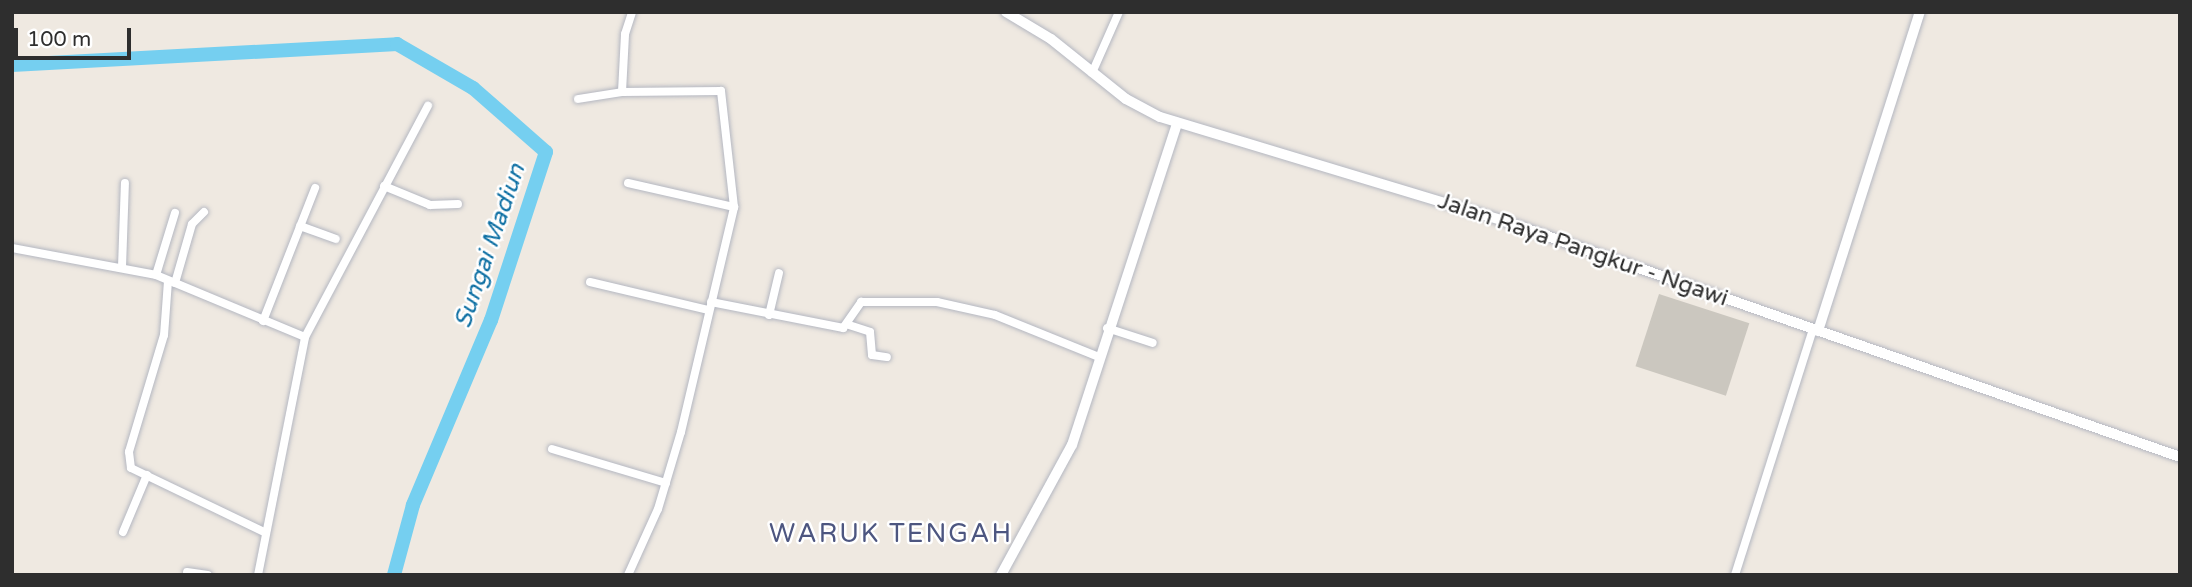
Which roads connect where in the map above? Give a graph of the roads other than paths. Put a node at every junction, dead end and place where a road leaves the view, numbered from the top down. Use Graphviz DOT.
graph roads {
  1 [pos="632,12"];
  2 [pos="1006,12"];
  3 [pos="1119,12"];
  4 [pos="1920,12"];
  5 [pos="1092,73"];
  6 [pos="622,92"];
  7 [pos="578,99"];
  8 [pos="428,106"];
  9 [pos="1177,123"];
  10 [pos="125,183"];
  11 [pos="628,183"];
  12 [pos="384,186"];
  13 [pos="315,188"];
  14 [pos="458,204"];
  15 [pos="734,207"];
  16 [pos="204,212"];
  17 [pos="175,213"];
  18 [pos="300,226"];
  19 [pos="336,239"];
  20 [pos="12,248"];
  21 [pos="122,267"];
  22 [pos="779,273"];
  23 [pos="156,275"];
  24 [pos="172,282"];
  25 [pos="590,282"];
  26 [pos="710,306"];
  27 [pos="769,315"];
  28 [pos="263,321"];
  29 [pos="849,325"];
  30 [pos="1107,328"];
  31 [pos="1816,330"];
  32 [pos="305,337"];
  33 [pos="1153,343"];
  34 [pos="887,357"];
  35 [pos="1099,357"];
  36 [pos="552,449"];
  37 [pos="2180,457"];
  38 [pos="148,475"];
  39 [pos="666,483"];
  40 [pos="123,532"];
  41 [pos="264,532"];
  42 [pos="187,572"];
  43 [pos="208,575"];
  44 [pos="258,575"];
  45 [pos="628,575"];
  46 [pos="1001,575"];
  47 [pos="1735,575"];
  1 -- 6 [label="street"];
  2 -- 5 [label="main road, Jalan Raya Pangkur - Ngawi"];
  3 -- 5 [label="street"];
  4 -- 31 [label="main road"];
  5 -- 9 [label="main road, Jalan Raya Pangkur - Ngawi"];
  6 -- 7 [label="street"];
  6 -- 15 [label="street"];
  8 -- 12 [label="street"];
  9 -- 30 [label="main road"];
  9 -- 31 [label="main road, Jalan Raya Pangkur - Ngawi"];
  10 -- 21 [label="street"];
  11 -- 15 [label="street"];
  12 -- 14 [label="street"];
  12 -- 32 [label="street"];
  13 -- 18 [label="street"];
  15 -- 26 [label="street"];
  16 -- 24 [label="street"];
  17 -- 23 [label="street"];
  18 -- 19 [label="street"];
  18 -- 28 [label="street"];
  20 -- 21 [label="street"];
  21 -- 23 [label="street"];
  22 -- 27 [label="street"];
  23 -- 24 [label="street"];
  24 -- 28 [label="street"];
  24 -- 38 [label="street"];
  25 -- 26 [label="street"];
  26 -- 27 [label="street"];
  26 -- 39 [label="street"];
  27 -- 29 [label="street"];
  28 -- 32 [label="street"];
  29 -- 34 [label="street"];
  29 -- 35 [label="street"];
  30 -- 33 [label="street"];
  30 -- 35 [label="main road"];
  31 -- 37 [label="main road, Jalan Raya Pangkur - Ngawi"];
  31 -- 47 [label="street"];
  32 -- 41 [label="street"];
  35 -- 46 [label="main road"];
  36 -- 39 [label="street"];
  38 -- 40 [label="street"];
  38 -- 41 [label="street"];
  39 -- 45 [label="street"];
  41 -- 44 [label="street"];
  42 -- 43 [label="street"];
}
